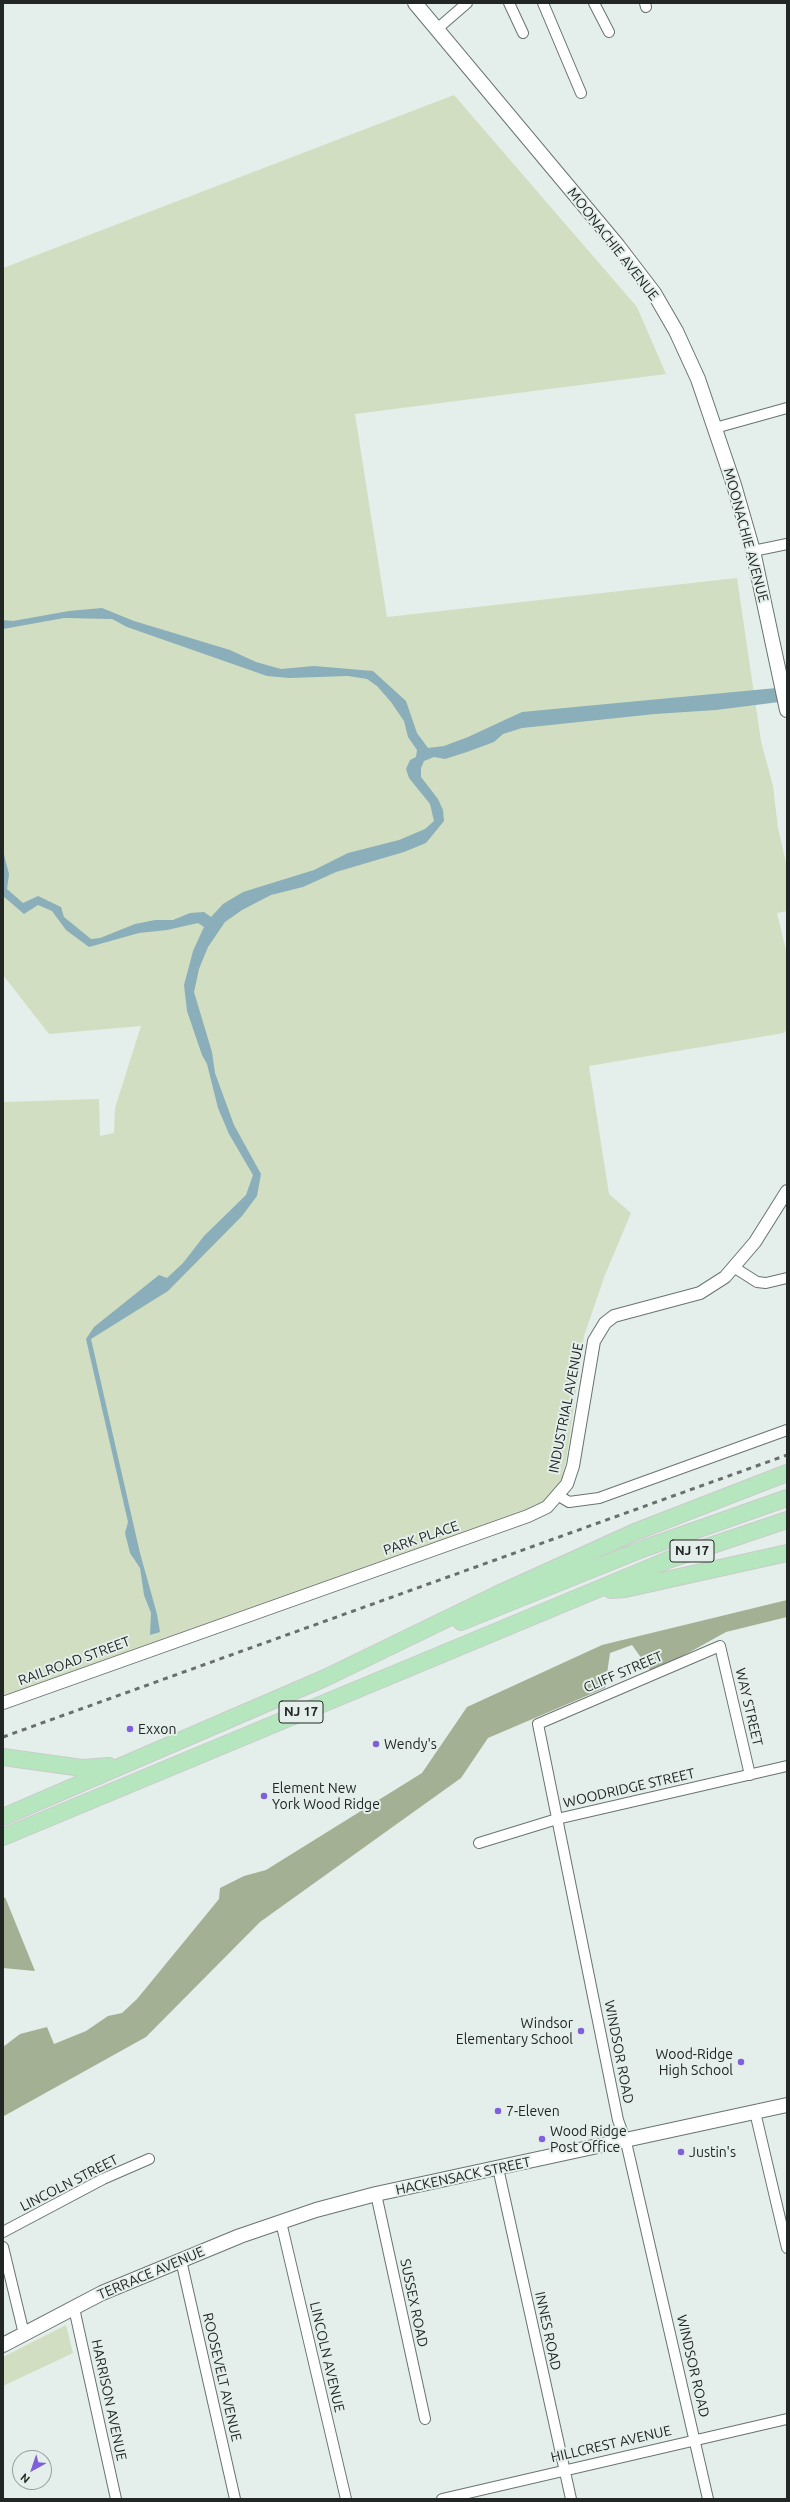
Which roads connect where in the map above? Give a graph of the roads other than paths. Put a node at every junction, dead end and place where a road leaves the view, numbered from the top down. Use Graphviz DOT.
graph roads {
  1 [pos="415,3"];
  2 [pos="509,3"];
  3 [pos="543,3"];
  4 [pos="594,3"];
  5 [pos="463,4"];
  6 [pos="437,29"];
  7 [pos="608,32"];
  8 [pos="523,33"];
  9 [pos="581,93"];
  10 [pos="787,408"];
  11 [pos="716,428"];
  12 [pos="787,544"];
  13 [pos="753,551"];
  14 [pos="786,707"];
  15 [pos="787,1191"];
  16 [pos="734,1268"];
  17 [pos="787,1278"];
  18 [pos="787,1430"];
  19 [pos="787,1473"];
  20 [pos="558,1496"];
  21 [pos="787,1498"];
  22 [pos="787,1520"];
  23 [pos="787,1553"];
  24 [pos="600,1589"];
  25 [pos="720,1646"];
  26 [pos="156,1647"];
  27 [pos="325,1678"];
  28 [pos="3,1703"];
  29 [pos="538,1724"];
  30 [pos="3,1757"];
  31 [pos="121,1765"];
  32 [pos="787,1766"];
  33 [pos="750,1775"];
  34 [pos="3,1817"];
  35 [pos="557,1818"];
  36 [pos="3,1837"];
  37 [pos="479,1842"];
  38 [pos="787,2105"];
  39 [pos="755,2112"];
  40 [pos="626,2142"];
  41 [pos="149,2160"];
  42 [pos="498,2168"];
  43 [pos="376,2194"];
  44 [pos="304,2214"];
  45 [pos="281,2222"];
  46 [pos="3,2232"];
  47 [pos="3,2247"];
  48 [pos="787,2248"];
  49 [pos="181,2260"];
  50 [pos="74,2308"];
  51 [pos="24,2334"];
  52 [pos="3,2345"];
  53 [pos="787,2418"];
  54 [pos="425,2419"];
  55 [pos="695,2439"];
  56 [pos="564,2470"];
  57 [pos="116,2499"];
  58 [pos="235,2499"];
  59 [pos="346,2499"];
  60 [pos="442,2499"];
  61 [pos="571,2499"];
  62 [pos="708,2499"];
  1 -- 6 [label="main road, MOONACHIE AVENUE"];
  2 -- 8 [label="street"];
  3 -- 9 [label="street"];
  4 -- 7 [label="street"];
  5 -- 6 [label="street"];
  6 -- 11 [label="main road, MOONACHIE AVENUE"];
  10 -- 11 [label="street"];
  11 -- 13 [label="main road, MOONACHIE AVENUE"];
  12 -- 13 [label="street"];
  13 -- 14 [label="main road, MOONACHIE AVENUE"];
  15 -- 16 [label="street, INDUSTRIAL AVENUE"];
  16 -- 17 [label="street"];
  16 -- 20 [label="street, INDUSTRIAL AVENUE"];
  18 -- 20 [label="street"];
  19 -- 27 [label="highway"];
  20 -- 26 [label="street, PARK PLACE"];
  21 -- 27 [label="highway, NJ 17"];
  22 -- 24 [label="highway, NJ 17"];
  23 -- 24 [label="highway"];
  24 -- 36 [label="highway, NJ 17"];
  25 -- 29 [label="street, CLIFF STREET"];
  25 -- 33 [label="street, WAY STREET"];
  26 -- 28 [label="street, RAILROAD STREET"];
  27 -- 31 [label="highway, NJ 17"];
  29 -- 35 [label="street, WINDSOR ROAD"];
  30 -- 31 [label="highway"];
  31 -- 34 [label="highway, NJ 17"];
  32 -- 33 [label="street, WOODRIDGE STREET"];
  33 -- 35 [label="street, WOODRIDGE STREET"];
  35 -- 37 [label="street, WOODRIDGE STREET"];
  35 -- 40 [label="street, WINDSOR ROAD"];
  38 -- 39 [label="main road, HACKENSACK STREET"];
  39 -- 40 [label="main road, HACKENSACK STREET"];
  39 -- 48 [label="street"];
  40 -- 42 [label="main road, HACKENSACK STREET"];
  40 -- 55 [label="street, WINDSOR ROAD"];
  41 -- 46 [label="street, LINCOLN STREET"];
  42 -- 43 [label="main road, HACKENSACK STREET"];
  42 -- 56 [label="street, INNES ROAD"];
  43 -- 44 [label="main road, HACKENSACK STREET"];
  43 -- 54 [label="street, SUSSEX ROAD"];
  44 -- 45 [label="main road, TERRACE AVENUE"];
  45 -- 49 [label="main road, TERRACE AVENUE"];
  45 -- 59 [label="street, LINCOLN AVENUE"];
  47 -- 51 [label="street"];
  49 -- 50 [label="main road, TERRACE AVENUE"];
  49 -- 58 [label="street, ROOSEVELT AVENUE"];
  50 -- 51 [label="main road, TERRACE AVENUE"];
  50 -- 57 [label="street, HARRISON AVENUE"];
  51 -- 52 [label="main road, TERRACE AVENUE"];
  53 -- 55 [label="street, HILLCREST AVENUE"];
  55 -- 56 [label="street, HILLCREST AVENUE"];
  55 -- 62 [label="street, WINDSOR ROAD"];
  56 -- 60 [label="street, HILLCREST AVENUE"];
  56 -- 61 [label="street, INNES ROAD"];
}
